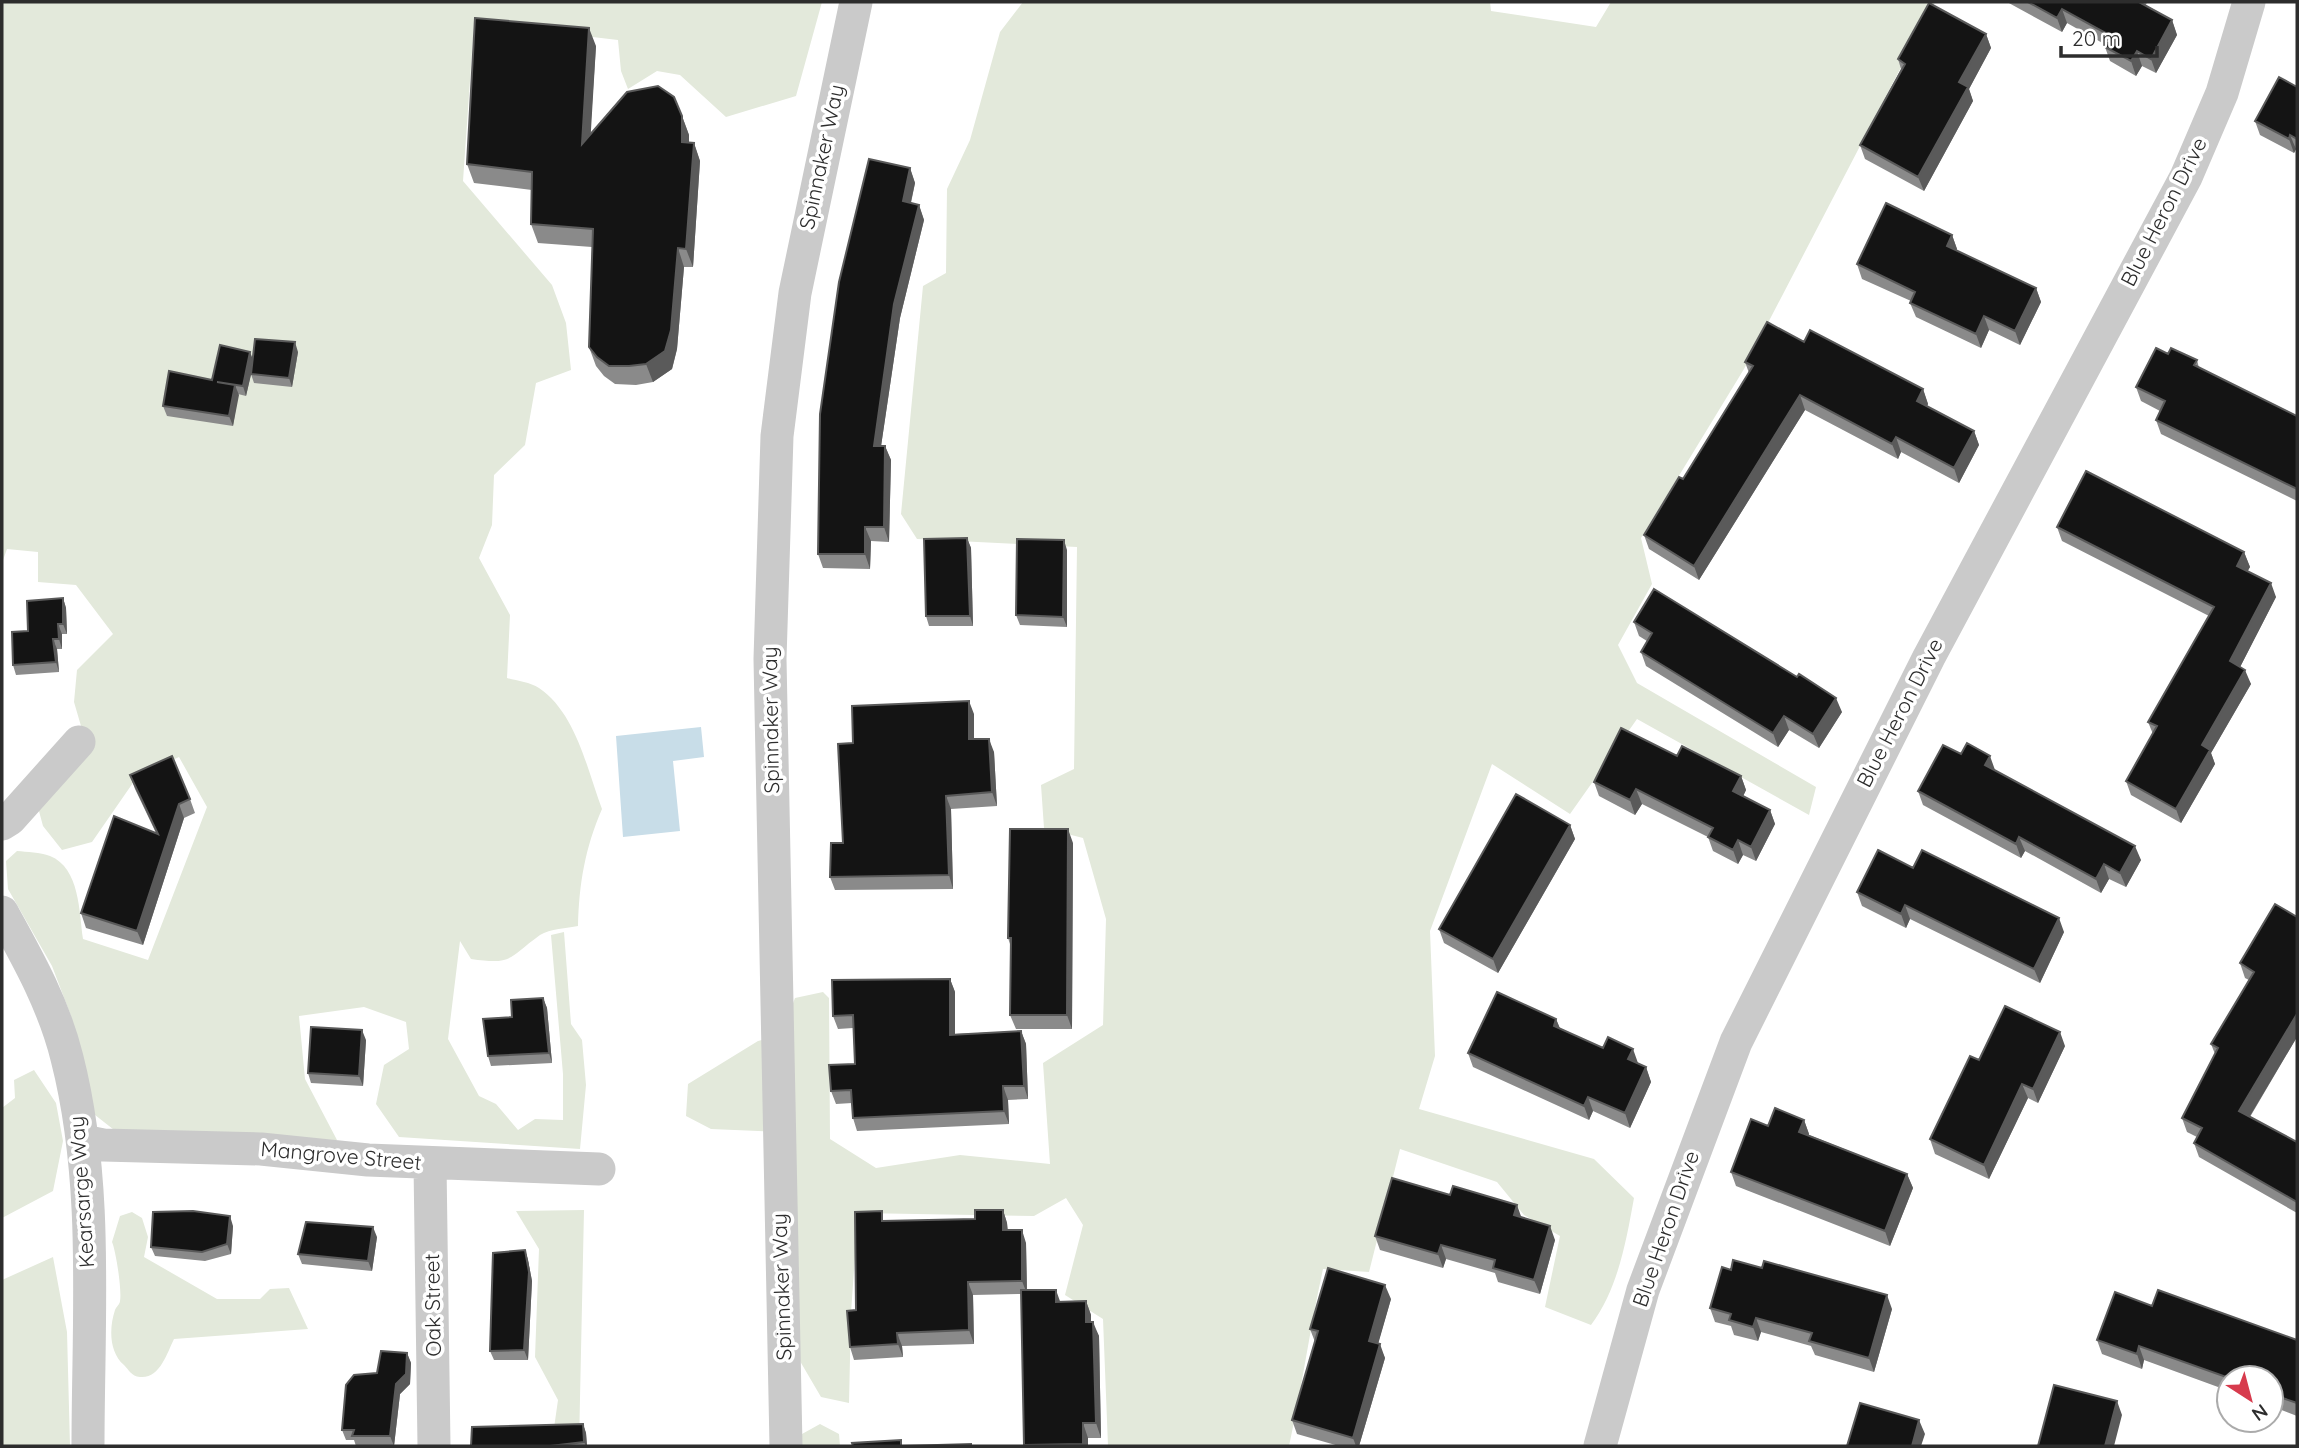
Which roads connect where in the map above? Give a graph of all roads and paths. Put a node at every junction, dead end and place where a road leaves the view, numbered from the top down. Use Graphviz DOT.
graph roads {
  1 [pos="856,2"];
  2 [pos="2249,2"];
  3 [pos="79,742"];
  4 [pos="2,824"];
  5 [pos="2,912"];
  6 [pos="83,1141"];
  7 [pos="430,1164"];
  8 [pos="599,1169"];
  9 [pos="88,1446"];
  10 [pos="434,1446"];
  11 [pos="786,1446"];
  12 [pos="1600,1446"];
  1 -- 11 [label="street, Spinnaker Way"];
  2 -- 12 [label="street, Blue Heron Drive"];
  3 -- 4 [label="street"];
  5 -- 6 [label="street, Kearsarge Way"];
  6 -- 7 [label="street, Mangrove Street"];
  6 -- 9 [label="street, Kearsarge Way"];
  7 -- 8 [label="street, Mangrove Street"];
  7 -- 10 [label="street, Oak Street"];
}
